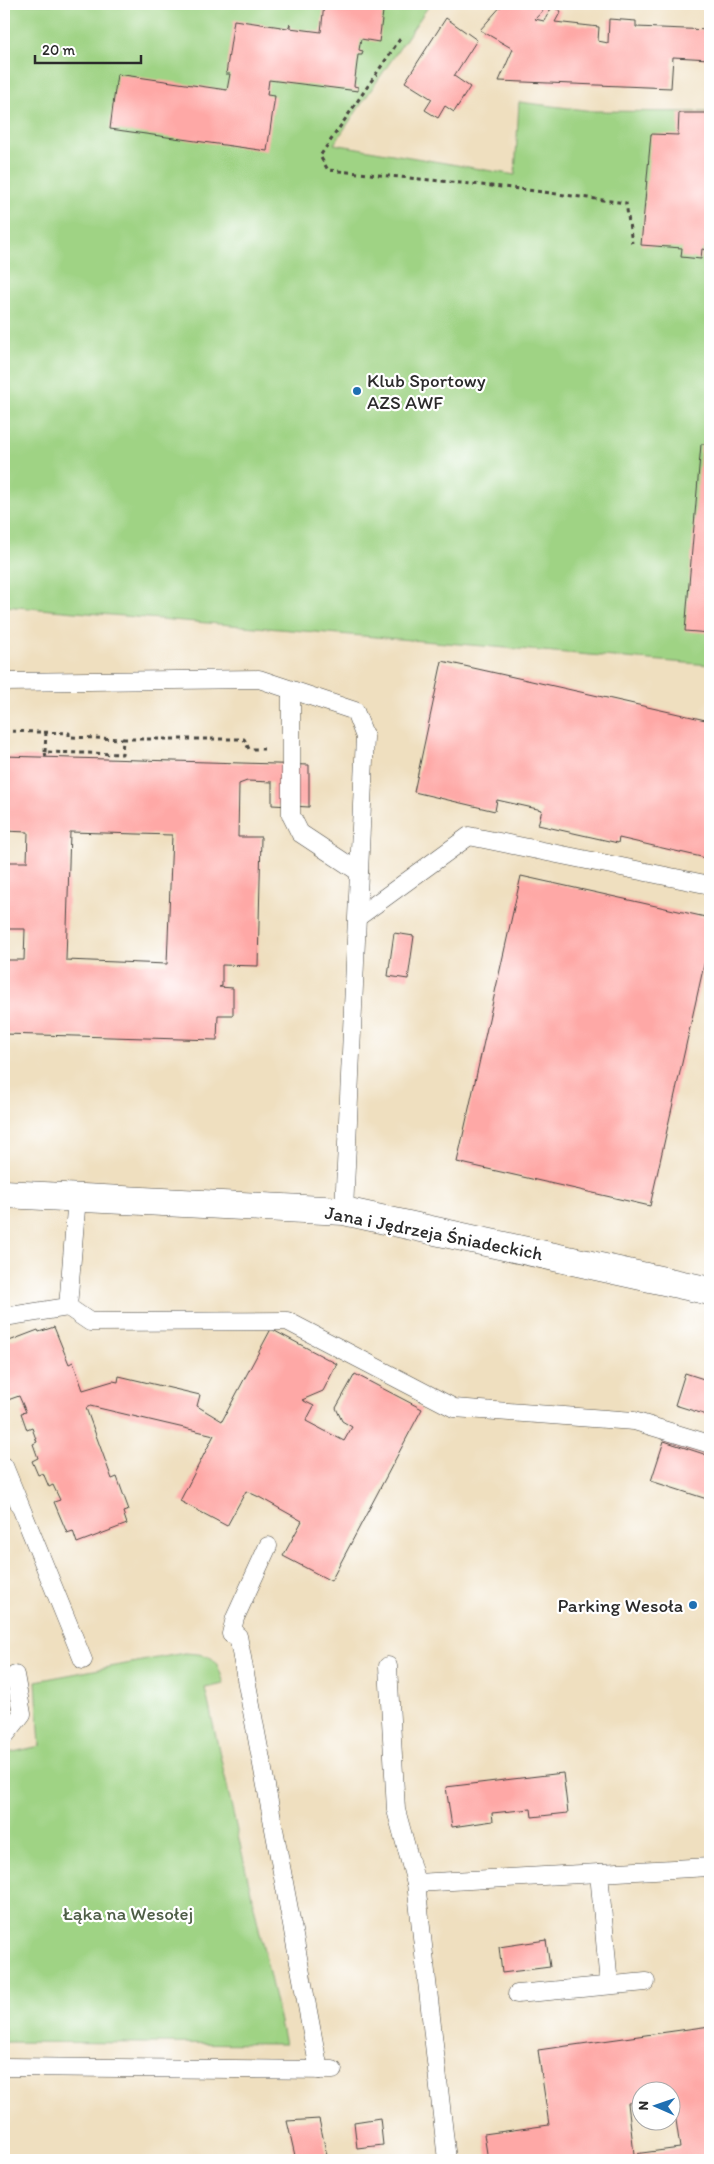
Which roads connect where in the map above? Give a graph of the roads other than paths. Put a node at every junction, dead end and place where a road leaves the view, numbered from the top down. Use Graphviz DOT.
graph roads {
  1 [pos="4,682"];
  2 [pos="291,690"];
  3 [pos="359,872"];
  4 [pos="710,886"];
  5 [pos="358,917"];
  6 [pos="4,1194"];
  7 [pos="77,1197"];
  8 [pos="344,1211"];
  9 [pos="709,1285"];
  10 [pos="68,1307"];
  11 [pos="4,1317"];
  12 [pos="710,1444"];
  13 [pos="4,1466"];
  14 [pos="268,1546"];
  15 [pos="83,1660"];
  16 [pos="388,1666"];
  17 [pos="15,1675"];
  18 [pos="4,1737"];
  19 [pos="710,1867"];
  20 [pos="600,1873"];
  21 [pos="416,1883"];
  22 [pos="646,1982"];
  23 [pos="608,1985"];
  24 [pos="516,1994"];
  25 [pos="4,2068"];
  26 [pos="447,2160"];
  1 -- 2 [label="lane"];
  2 -- 3 [label="lane"];
  2 -- 3 [label="lane"];
  3 -- 5 [label="lane"];
  4 -- 5 [label="lane"];
  5 -- 8 [label="lane"];
  6 -- 7 [label="street, Jana i Jędrzeja Śniadeckich"];
  7 -- 8 [label="street, Jana i Jędrzeja Śniadeckich"];
  7 -- 10 [label="lane"];
  8 -- 9 [label="street, Jana i Jędrzeja Śniadeckich"];
  10 -- 11 [label="lane"];
  10 -- 12 [label="lane"];
  13 -- 15 [label="lane"];
  14 -- 25 [label="lane"];
  16 -- 21 [label="lane"];
  17 -- 18 [label="lane"];
  19 -- 20 [label="lane"];
  20 -- 21 [label="lane"];
  20 -- 23 [label="lane"];
  21 -- 26 [label="lane"];
  22 -- 23 [label="lane"];
  23 -- 24 [label="lane"];
}
